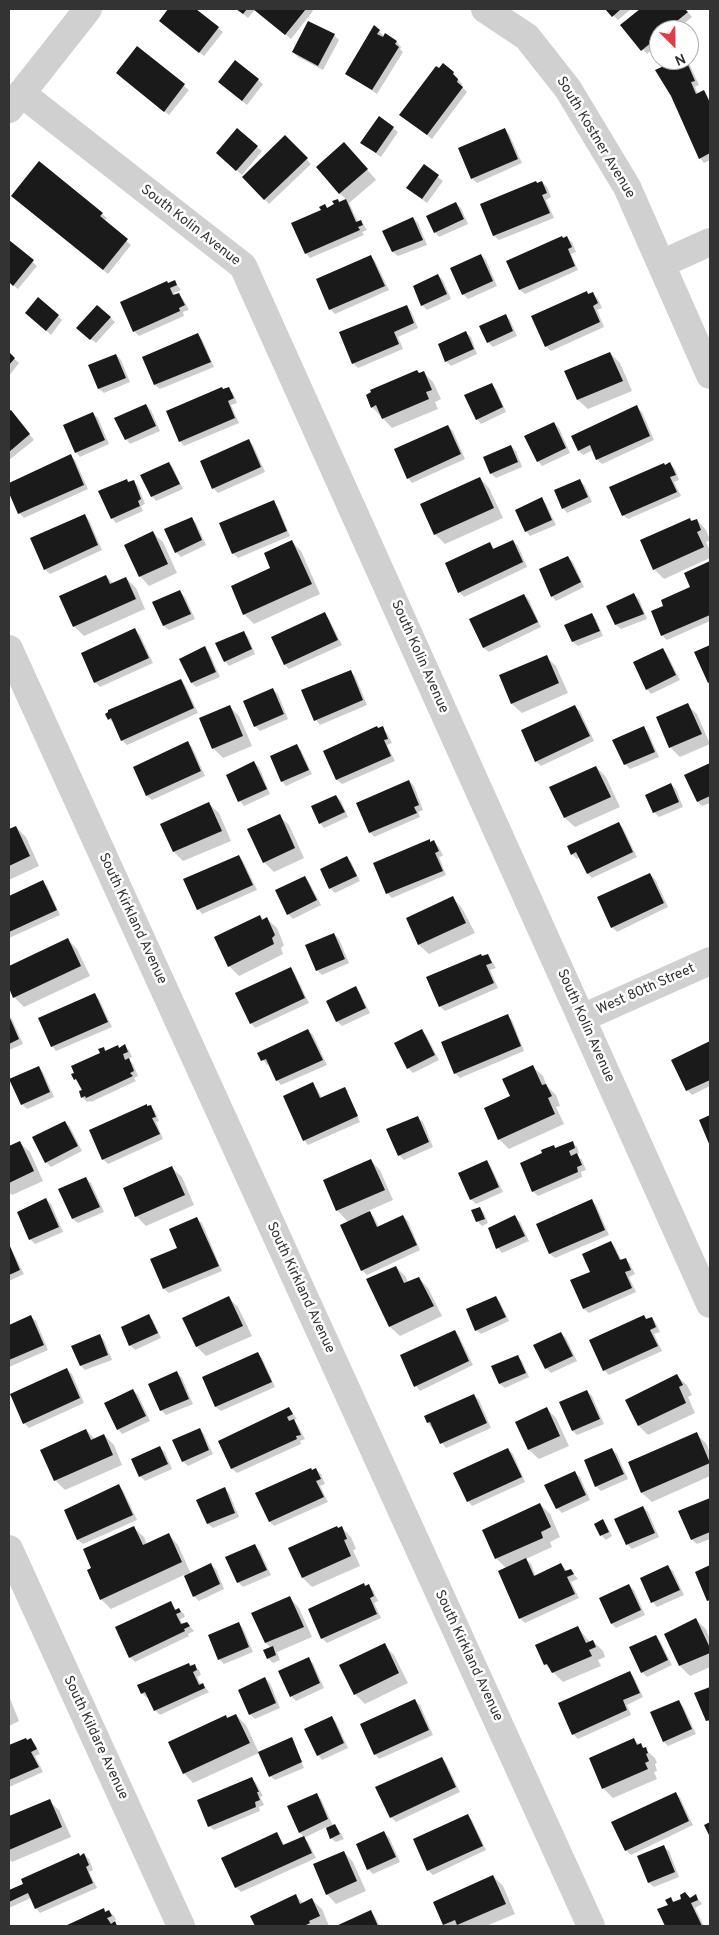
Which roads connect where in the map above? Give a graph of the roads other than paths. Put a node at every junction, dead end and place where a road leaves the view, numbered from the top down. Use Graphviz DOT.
graph roads {
  1 [pos="88,9"];
  2 [pos="485,9"];
  3 [pos="15,101"];
  4 [pos="710,242"];
  5 [pos="661,264"];
  6 [pos="710,375"];
  7 [pos="9,649"];
  8 [pos="710,961"];
  9 [pos="582,1018"];
  10 [pos="710,1304"];
  11 [pos="9,1549"];
  12 [pos="181,1926"];
  13 [pos="591,1926"];
  1 -- 3 [label="street"];
  2 -- 5 [label="street, South Kostner Avenue"];
  3 -- 9 [label="street, South Kolin Avenue"];
  4 -- 5 [label="street"];
  5 -- 6 [label="street, South Kostner Avenue"];
  7 -- 13 [label="street, South Kirkland Avenue"];
  8 -- 9 [label="street, West 80th Street"];
  9 -- 10 [label="street, South Kolin Avenue"];
  11 -- 12 [label="street, South Kildare Avenue"];
}
